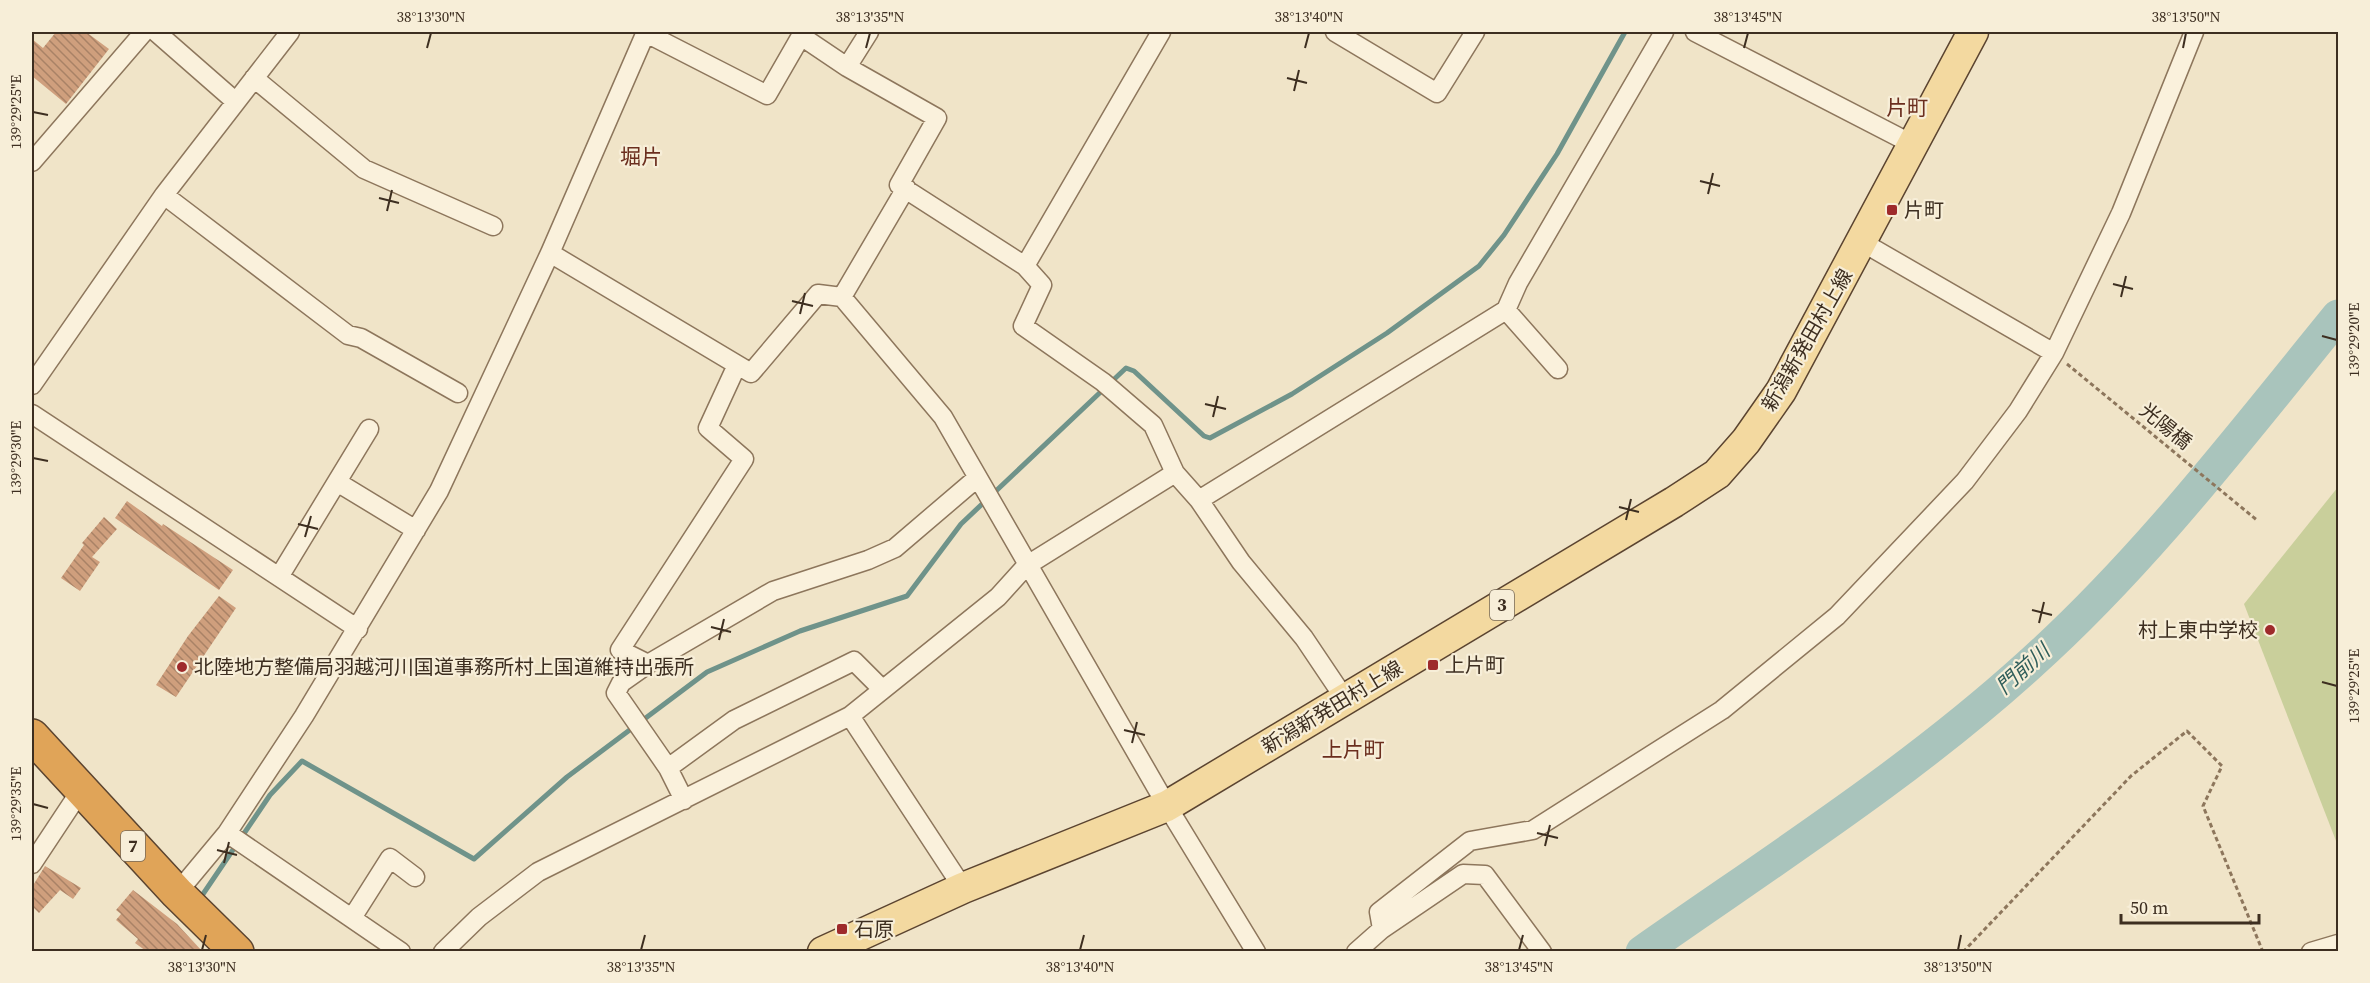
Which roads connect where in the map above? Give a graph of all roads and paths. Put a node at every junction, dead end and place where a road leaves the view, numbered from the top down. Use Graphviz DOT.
graph roads {
  1 [pos="144,32"];
  2 [pos="156,32"];
  3 [pos="290,32"];
  4 [pos="646,32"];
  5 [pos="869,32"];
  6 [pos="1161,32"];
  7 [pos="1335,32"];
  8 [pos="1475,32"];
  9 [pos="1664,32"];
  10 [pos="1695,32"];
  11 [pos="1973,32"];
  12 [pos="2194,32"];
  13 [pos="847,67"];
  14 [pos="254,78"];
  15 [pos="236,102"];
  16 [pos="1912,144"];
  17 [pos="32,162"];
  18 [pos="906,188"];
  19 [pos="164,195"];
  20 [pos="493,226"];
  21 [pos="1862,242"];
  22 [pos="550,253"];
  23 [pos="1025,266"];
  24 [pos="842,297"];
  25 [pos="1506,310"];
  26 [pos="2054,353"];
  27 [pos="737,365"];
  28 [pos="1557,369"];
  29 [pos="32,385"];
  30 [pos="458,393"];
  31 [pos="32,414"];
  32 [pos="369,429"];
  33 [pos="1175,473"];
  34 [pos="977,478"];
  35 [pos="337,482"];
  36 [pos="1199,500"];
  37 [pos="2258,521"];
  38 [pos="416,530"];
  39 [pos="1026,566"];
  40 [pos="279,578"];
  41 [pos="358,629"];
  42 [pos="648,664"];
  43 [pos="882,689"];
  44 [pos="1345,699"];
  45 [pos="850,716"];
  46 [pos="32,736"];
  47 [pos="668,768"];
  48 [pos="81,790"];
  49 [pos="684,800"];
  50 [pos="1167,806"];
  51 [pos="227,833"];
  52 [pos="32,864"];
  53 [pos="415,877"];
  54 [pos="963,888"];
  55 [pos="177,893"];
  56 [pos="352,918"];
  57 [pos="1382,929"];
  58 [pos="2338,944"];
  59 [pos="237,951"];
  60 [pos="401,951"];
  61 [pos="443,951"];
  62 [pos="823,951"];
  63 [pos="1256,951"];
  64 [pos="1356,951"];
  65 [pos="1542,951"];
  66 [pos="1963,951"];
  67 [pos="2263,951"];
  68 [pos="2311,951"];
  1 -- 17 [label="street"];
  2 -- 15 [label="street"];
  3 -- 14 [label="street"];
  4 -- 13 [label="street"];
  4 -- 22 [label="street"];
  5 -- 13 [label="street"];
  6 -- 23 [label="street"];
  7 -- 8 [label="street"];
  9 -- 25 [label="street"];
  10 -- 16 [label="street"];
  11 -- 16 [label="main road, 新潟新発田村上線 / 3"];
  12 -- 26 [label="street"];
  13 -- 18 [label="street"];
  14 -- 15 [label="street"];
  14 -- 20 [label="street"];
  15 -- 19 [label="street"];
  16 -- 21 [label="main road, 新潟新発田村上線 / 3"];
  18 -- 23 [label="street"];
  18 -- 24 [label="street"];
  19 -- 29 [label="street"];
  19 -- 30 [label="street"];
  21 -- 26 [label="street"];
  21 -- 44 [label="main road, 新潟新発田村上線 / 3"];
  22 -- 27 [label="street"];
  22 -- 38 [label="street"];
  23 -- 33 [label="street"];
  24 -- 27 [label="street"];
  24 -- 34 [label="street"];
  25 -- 28 [label="street"];
  25 -- 36 [label="street"];
  26 -- 37 [label="path, 光陽橋"];
  26 -- 57 [label="street"];
  27 -- 42 [label="street"];
  31 -- 40 [label="street"];
  32 -- 35 [label="street"];
  33 -- 36 [label="street"];
  33 -- 39 [label="street"];
  34 -- 39 [label="street"];
  34 -- 42 [label="street"];
  35 -- 38 [label="street"];
  35 -- 40 [label="street"];
  36 -- 44 [label="street"];
  38 -- 41 [label="street"];
  39 -- 43 [label="street"];
  39 -- 50 [label="street"];
  40 -- 41 [label="street"];
  41 -- 51 [label="street"];
  42 -- 47 [label="street"];
  43 -- 45 [label="street"];
  43 -- 47 [label="street"];
  44 -- 50 [label="main road, 新潟新発田村上線 / 3"];
  45 -- 49 [label="street"];
  45 -- 54 [label="street"];
  46 -- 48 [label="highway, 7"];
  47 -- 49 [label="street"];
  48 -- 52 [label="street"];
  48 -- 55 [label="highway, 7"];
  49 -- 61 [label="street"];
  50 -- 54 [label="main road, 新潟新発田村上線 / 3"];
  50 -- 63 [label="street"];
  51 -- 55 [label="street"];
  51 -- 56 [label="street"];
  53 -- 56 [label="street"];
  54 -- 62 [label="main road, 新潟新発田村上線 / 3"];
  55 -- 59 [label="highway, 7"];
  56 -- 60 [label="street"];
  57 -- 64 [label="street"];
  57 -- 65 [label="street"];
  58 -- 68 [label="street"];
  66 -- 67 [label="path"];
}
